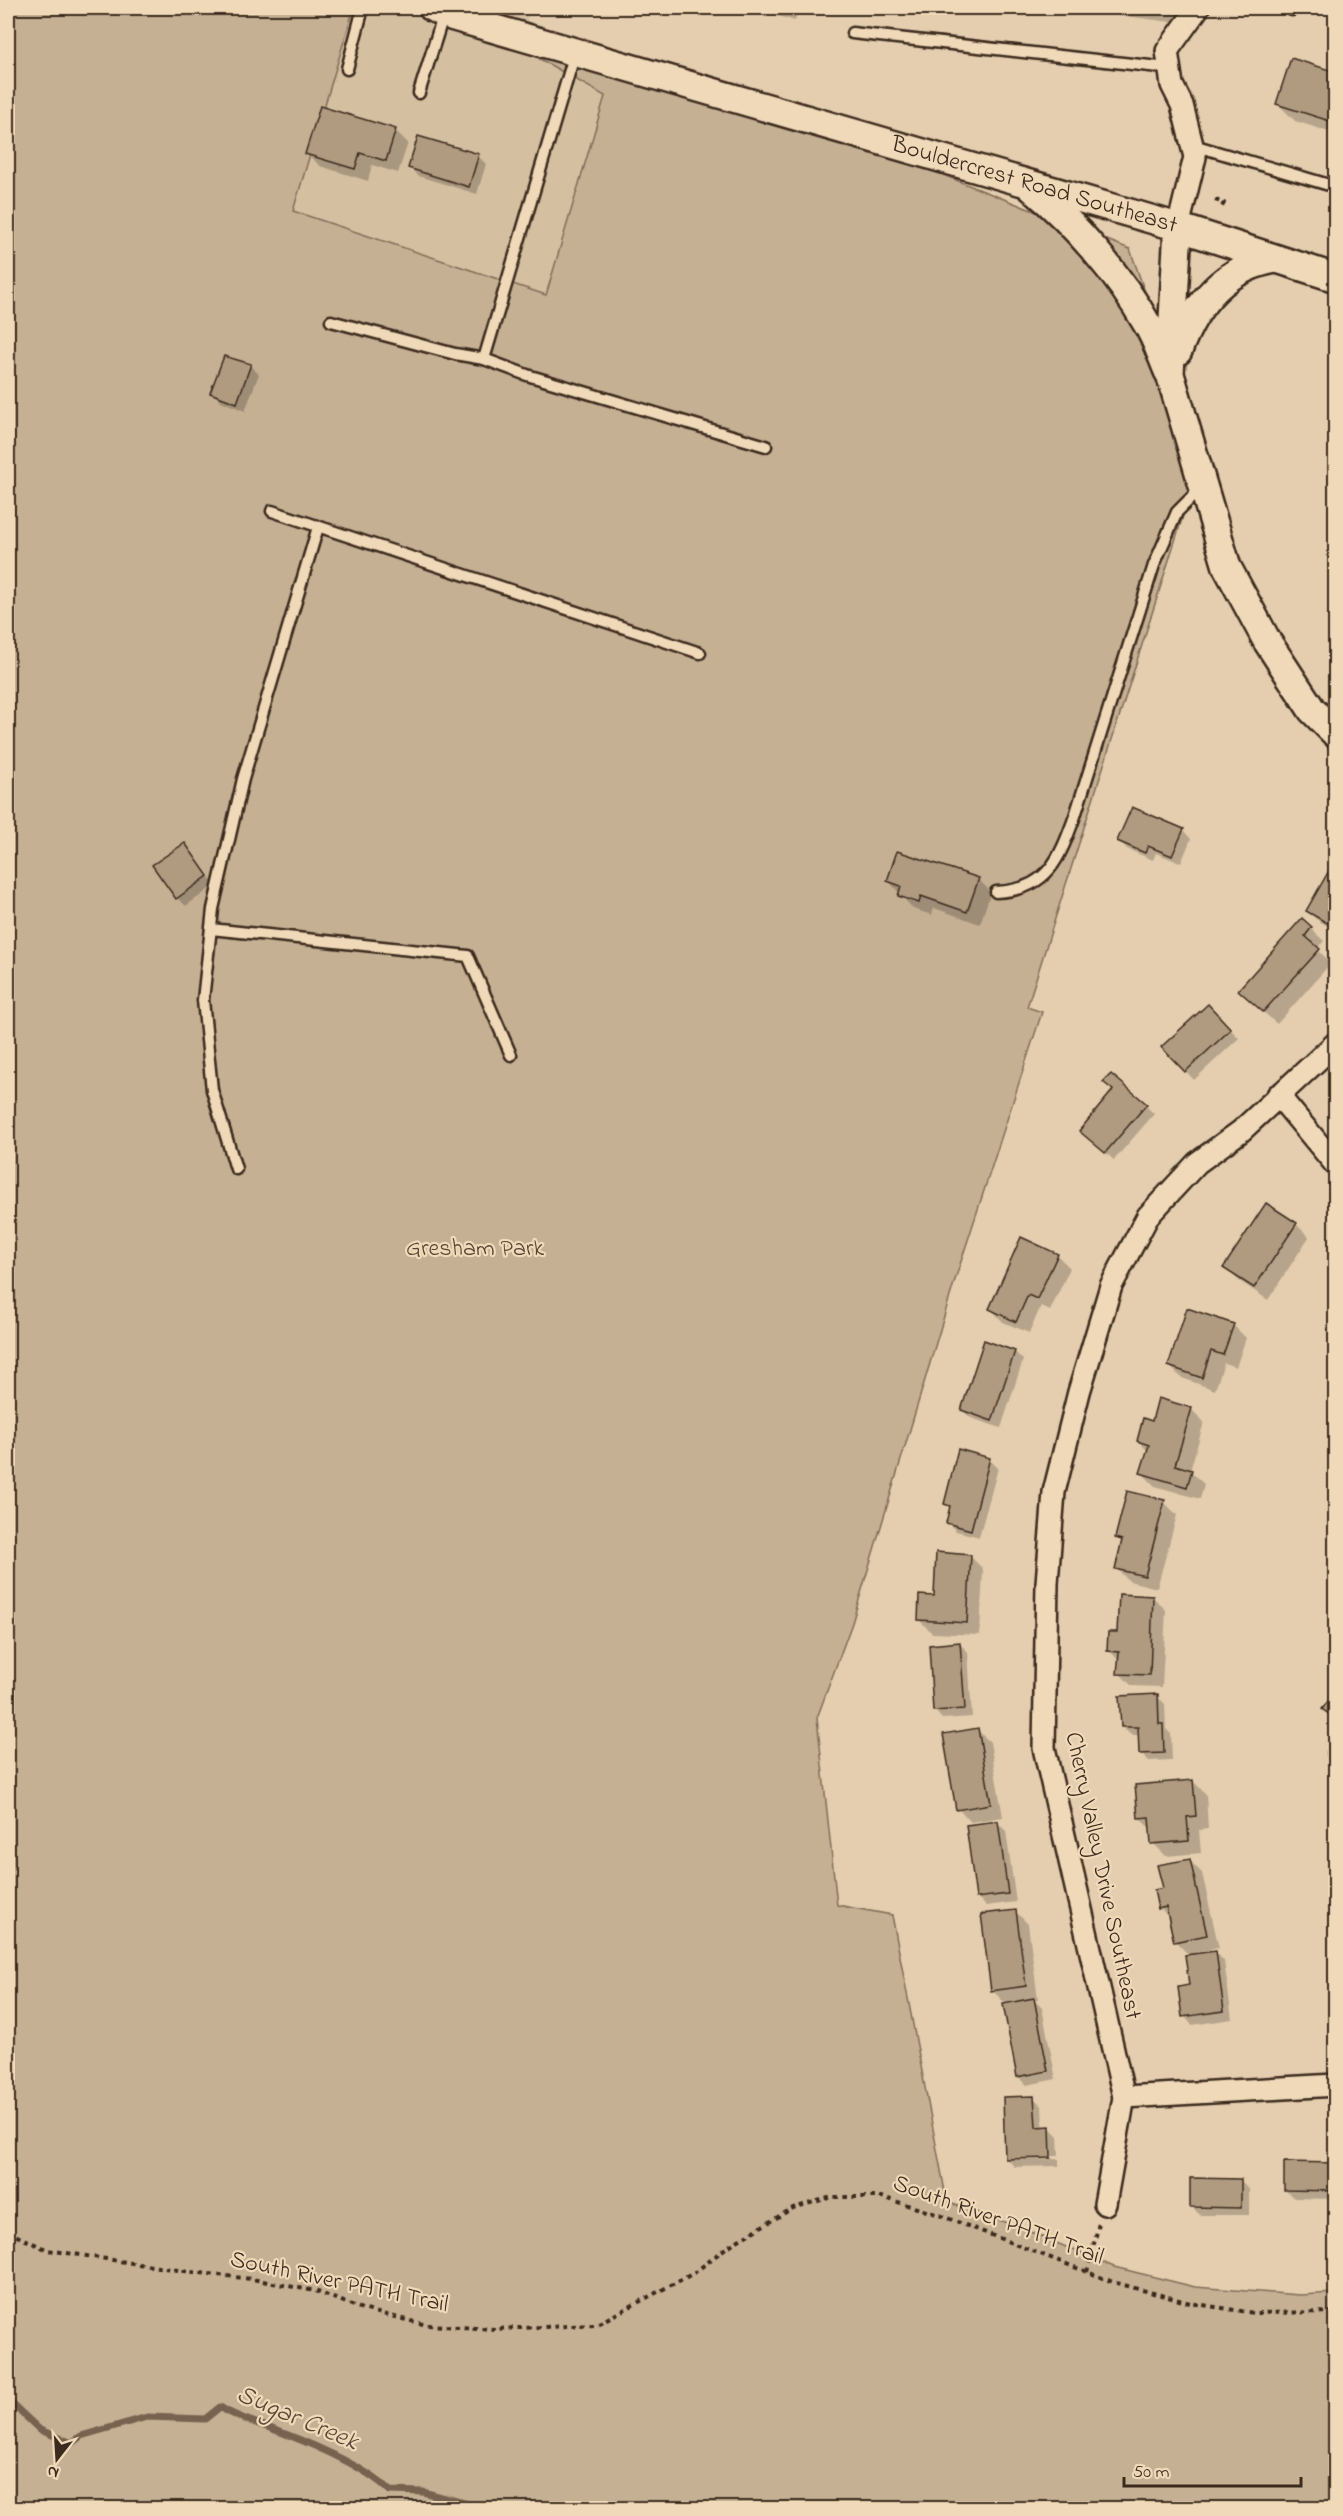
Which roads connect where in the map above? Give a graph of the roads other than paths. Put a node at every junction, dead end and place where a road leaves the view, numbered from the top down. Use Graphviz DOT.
graph roads {
  1 [pos="363,8"];
  2 [pos="1198,8"];
  3 [pos="439,10"];
  4 [pos="493,17"];
  5 [pos="852,33"];
  6 [pos="575,53"];
  7 [pos="1168,68"];
  8 [pos="347,69"];
  9 [pos="419,93"];
  10 [pos="1193,155"];
  11 [pos="1023,181"];
  12 [pos="1335,187"];
  13 [pos="1178,227"];
  14 [pos="1276,259"];
  15 [pos="1335,278"];
  16 [pos="331,321"];
  17 [pos="484,358"];
  18 [pos="1170,374"];
  19 [pos="765,446"];
  20 [pos="1202,487"];
  21 [pos="272,512"];
  22 [pos="318,527"];
  23 [pos="700,653"];
  24 [pos="1335,734"];
  25 [pos="996,892"];
  26 [pos="211,929"];
  27 [pos="1335,1043"];
  28 [pos="511,1055"];
  29 [pos="1278,1095"];
  30 [pos="1335,1164"];
  31 [pos="236,1169"];
  32 [pos="1335,2085"];
  33 [pos="1124,2097"];
  34 [pos="1105,2204"];
  1 -- 8 [label="lane"];
  2 -- 7 [label="street"];
  3 -- 4 [label="street, Bouldercrest Road Southeast"];
  3 -- 9 [label="lane"];
  4 -- 6 [label="street, Bouldercrest Road Southeast"];
  5 -- 7 [label="lane"];
  6 -- 11 [label="street, Bouldercrest Road Southeast"];
  6 -- 17 [label="lane"];
  7 -- 10 [label="street"];
  10 -- 12 [label="lane"];
  10 -- 13 [label="street"];
  11 -- 13 [label="street, Bouldercrest Road Southeast"];
  11 -- 18 [label="street"];
  13 -- 14 [label="street"];
  13 -- 18 [label="street, Bouldercrest Road Southeast"];
  14 -- 15 [label="street"];
  14 -- 18 [label="street"];
  16 -- 17 [label="lane"];
  17 -- 19 [label="lane"];
  18 -- 20 [label="street, Bouldercrest Road Southeast"];
  20 -- 24 [label="street, Bouldercrest Road Southeast"];
  20 -- 25 [label="lane"];
  21 -- 22 [label="lane"];
  22 -- 23 [label="lane"];
  22 -- 26 [label="lane"];
  26 -- 28 [label="lane"];
  26 -- 31 [label="lane"];
  27 -- 29 [label="street, Cherry Valley Drive Southeast"];
  29 -- 30 [label="street"];
  29 -- 33 [label="street, Cherry Valley Drive Southeast"];
  32 -- 33 [label="street"];
  33 -- 34 [label="street, Cherry Valley Drive Southeast"];
}
